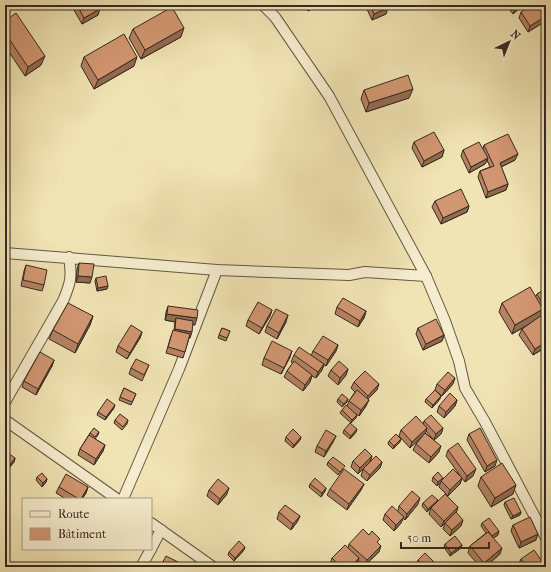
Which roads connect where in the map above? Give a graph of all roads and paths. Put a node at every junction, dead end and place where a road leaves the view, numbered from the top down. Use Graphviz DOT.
graph roads {
  1 [pos="263,5"];
  2 [pos="5,253"];
  3 [pos="69,257"];
  4 [pos="217,270"];
  5 [pos="426,276"];
  6 [pos="5,402"];
  7 [pos="5,420"];
  8 [pos="116,498"];
  9 [pos="123,498"];
  10 [pos="152,524"];
  11 [pos="161,530"];
  12 [pos="546,538"];
  13 [pos="152,547"];
  14 [pos="150,550"];
  15 [pos="141,567"];
  16 [pos="213,567"];
  1 -- 5 [label="street"];
  2 -- 3 [label="street"];
  3 -- 4 [label="street"];
  3 -- 6 [label="street"];
  4 -- 5 [label="street"];
  4 -- 9 [label="street"];
  5 -- 12 [label="street"];
  7 -- 8 [label="street"];
  10 -- 11 [label="street"];
  11 -- 13 [label="street"];
  11 -- 16 [label="street"];
  14 -- 15 [label="street"];
}
